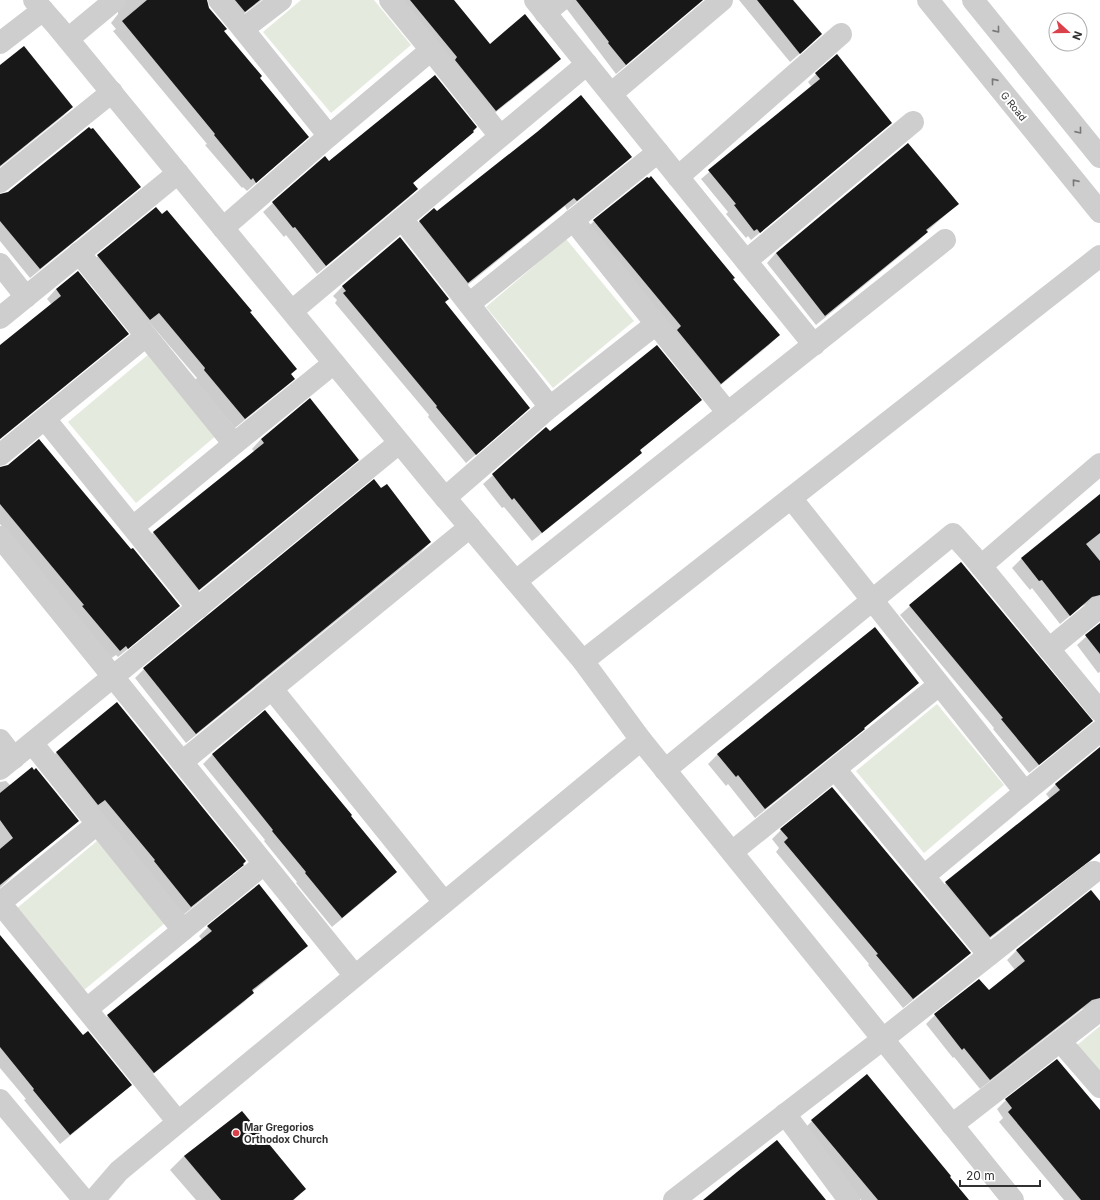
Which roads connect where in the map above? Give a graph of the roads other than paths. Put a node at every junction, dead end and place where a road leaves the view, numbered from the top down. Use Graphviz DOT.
graph roads {
  1 [pos="115,0"];
  2 [pos="219,0"];
  3 [pos="281,0"];
  4 [pos="390,0"];
  5 [pos="722,0"];
  6 [pos="928,0"];
  7 [pos="973,0"];
  8 [pos="547,4"];
  9 [pos="38,5"];
  10 [pos="243,29"];
  11 [pos="841,34"];
  12 [pos="68,39"];
  13 [pos="0,43"];
  14 [pos="431,50"];
  15 [pos="587,64"];
  16 [pos="112,92"];
  17 [pos="611,94"];
  18 [pos="913,122"];
  19 [pos="329,136"];
  20 [pos="500,136"];
  21 [pos="658,152"];
  22 [pos="1100,157"];
  23 [pos="178,173"];
  24 [pos="678,177"];
  25 [pos="0,182"];
  26 [pos="1100,212"];
  27 [pos="402,219"];
  28 [pos="573,220"];
  29 [pos="223,228"];
  30 [pos="945,240"];
  31 [pos="79,253"];
  32 [pos="1100,256"];
  33 [pos="746,261"];
  34 [pos="0,264"];
  35 [pos="26,296"];
  36 [pos="469,304"];
  37 [pos="292,311"];
  38 [pos="0,318"];
  39 [pos="656,324"];
  40 [pos="146,336"];
  41 [pos="814,344"];
  42 [pos="334,362"];
  43 [pos="550,407"];
  44 [pos="728,413"];
  45 [pos="45,418"];
  46 [pos="400,443"];
  47 [pos="234,444"];
  48 [pos="0,455"];
  49 [pos="1100,464"];
  50 [pos="445,498"];
  51 [pos="790,498"];
  52 [pos="133,527"];
  53 [pos="470,527"];
  54 [pos="0,537"];
  55 [pos="981,566"];
  56 [pos="516,581"];
  57 [pos="872,601"];
  58 [pos="1100,607"];
  59 [pos="198,608"];
  60 [pos="1049,649"];
  61 [pos="583,661"];
  62 [pos="113,677"];
  63 [pos="939,685"];
  64 [pos="272,689"];
  65 [pos="1100,711"];
  66 [pos="1100,731"];
  67 [pos="0,740"];
  68 [pos="641,740"];
  69 [pos="32,743"];
  70 [pos="182,762"];
  71 [pos="7,763"];
  72 [pos="835,769"];
  73 [pos="665,770"];
  74 [pos="1025,792"];
  75 [pos="97,824"];
  76 [pos="732,852"];
  77 [pos="264,864"];
  78 [pos="1098,873"];
  79 [pos="924,876"];
  80 [pos="444,902"];
  81 [pos="0,903"];
  82 [pos="183,930"];
  83 [pos="989,955"];
  84 [pos="355,976"];
  85 [pos="87,1009"];
  86 [pos="1100,1010"];
  87 [pos="883,1039"];
  88 [pos="1060,1041"];
  89 [pos="1100,1087"];
  90 [pos="0,1100"];
  91 [pos="785,1114"];
  92 [pos="178,1122"];
  93 [pos="952,1124"];
  94 [pos="843,1197"];
  95 [pos="84,1200"];
  96 [pos="94,1200"];
  97 [pos="674,1200"];
  98 [pos="1013,1200"];
  1 -- 12 [label="street"];
  2 -- 10 [label="street"];
  3 -- 10 [label="street"];
  4 -- 14 [label="street"];
  5 -- 17 [label="street"];
  26 -- 6 [label="street, G Road, one-way"];
  7 -- 22 [label="street, one-way"];
  8 -- 15 [label="street"];
  9 -- 12 [label="street"];
  9 -- 13 [label="street"];
  10 -- 19 [label="street"];
  11 -- 24 [label="street"];
  12 -- 16 [label="street"];
  14 -- 19 [label="street"];
  14 -- 20 [label="street"];
  15 -- 17 [label="street"];
  15 -- 20 [label="street"];
  16 -- 23 [label="street"];
  16 -- 25 [label="street"];
  17 -- 21 [label="street"];
  18 -- 33 [label="street"];
  19 -- 29 [label="street"];
  20 -- 27 [label="street"];
  21 -- 24 [label="street"];
  21 -- 28 [label="street"];
  23 -- 29 [label="street"];
  23 -- 31 [label="street"];
  24 -- 33 [label="street"];
  27 -- 36 [label="street"];
  27 -- 37 [label="street"];
  28 -- 36 [label="street"];
  28 -- 39 [label="street"];
  29 -- 37 [label="street"];
  30 -- 41 [label="street"];
  31 -- 35 [label="street"];
  31 -- 40 [label="street"];
  32 -- 51 [label="street"];
  33 -- 41 [label="street"];
  34 -- 35 [label="street"];
  35 -- 38 [label="street"];
  36 -- 43 [label="street"];
  37 -- 42 [label="street"];
  39 -- 43 [label="street"];
  39 -- 44 [label="street"];
  40 -- 45 [label="street"];
  40 -- 47 [label="street"];
  41 -- 44 [label="street"];
  42 -- 46 [label="street"];
  42 -- 47 [label="street"];
  43 -- 50 [label="street"];
  44 -- 56 [label="street"];
  45 -- 48 [label="street"];
  45 -- 52 [label="street"];
  46 -- 50 [label="street"];
  46 -- 59 [label="street"];
  47 -- 52 [label="street"];
  49 -- 55 [label="street"];
  50 -- 53 [label="street"];
  51 -- 57 [label="street"];
  51 -- 61 [label="street"];
  52 -- 59 [label="street"];
  53 -- 56 [label="street"];
  53 -- 64 [label="street"];
  54 -- 62 [label="street"];
  55 -- 57 [label="street"];
  55 -- 60 [label="street"];
  56 -- 61 [label="street"];
  57 -- 63 [label="street"];
  57 -- 73 [label="street"];
  58 -- 60 [label="street"];
  59 -- 62 [label="street"];
  60 -- 65 [label="street"];
  61 -- 68 [label="street"];
  62 -- 69 [label="street"];
  62 -- 70 [label="street"];
  63 -- 72 [label="street"];
  63 -- 74 [label="street"];
  64 -- 70 [label="street"];
  64 -- 80 [label="street"];
  66 -- 74 [label="street"];
  67 -- 71 [label="street"];
  68 -- 73 [label="street"];
  68 -- 80 [label="street"];
  69 -- 71 [label="street"];
  69 -- 75 [label="street"];
  70 -- 77 [label="street"];
  72 -- 76 [label="street"];
  72 -- 79 [label="street"];
  73 -- 76 [label="street"];
  74 -- 79 [label="street"];
  75 -- 81 [label="street"];
  75 -- 82 [label="street"];
  76 -- 87 [label="street"];
  77 -- 82 [label="street"];
  77 -- 84 [label="street"];
  78 -- 83 [label="street"];
  79 -- 83 [label="street"];
  80 -- 84 [label="street"];
  81 -- 85 [label="street"];
  82 -- 85 [label="street"];
  83 -- 87 [label="street"];
  84 -- 92 [label="street"];
  85 -- 92 [label="street"];
  86 -- 88 [label="street"];
  87 -- 91 [label="street"];
  87 -- 93 [label="street"];
  88 -- 89 [label="street"];
  88 -- 93 [label="street"];
  90 -- 95 [label="street"];
  91 -- 94 [label="street"];
  91 -- 97 [label="street"];
  92 -- 96 [label="street"];
  93 -- 98 [label="street"];
}
